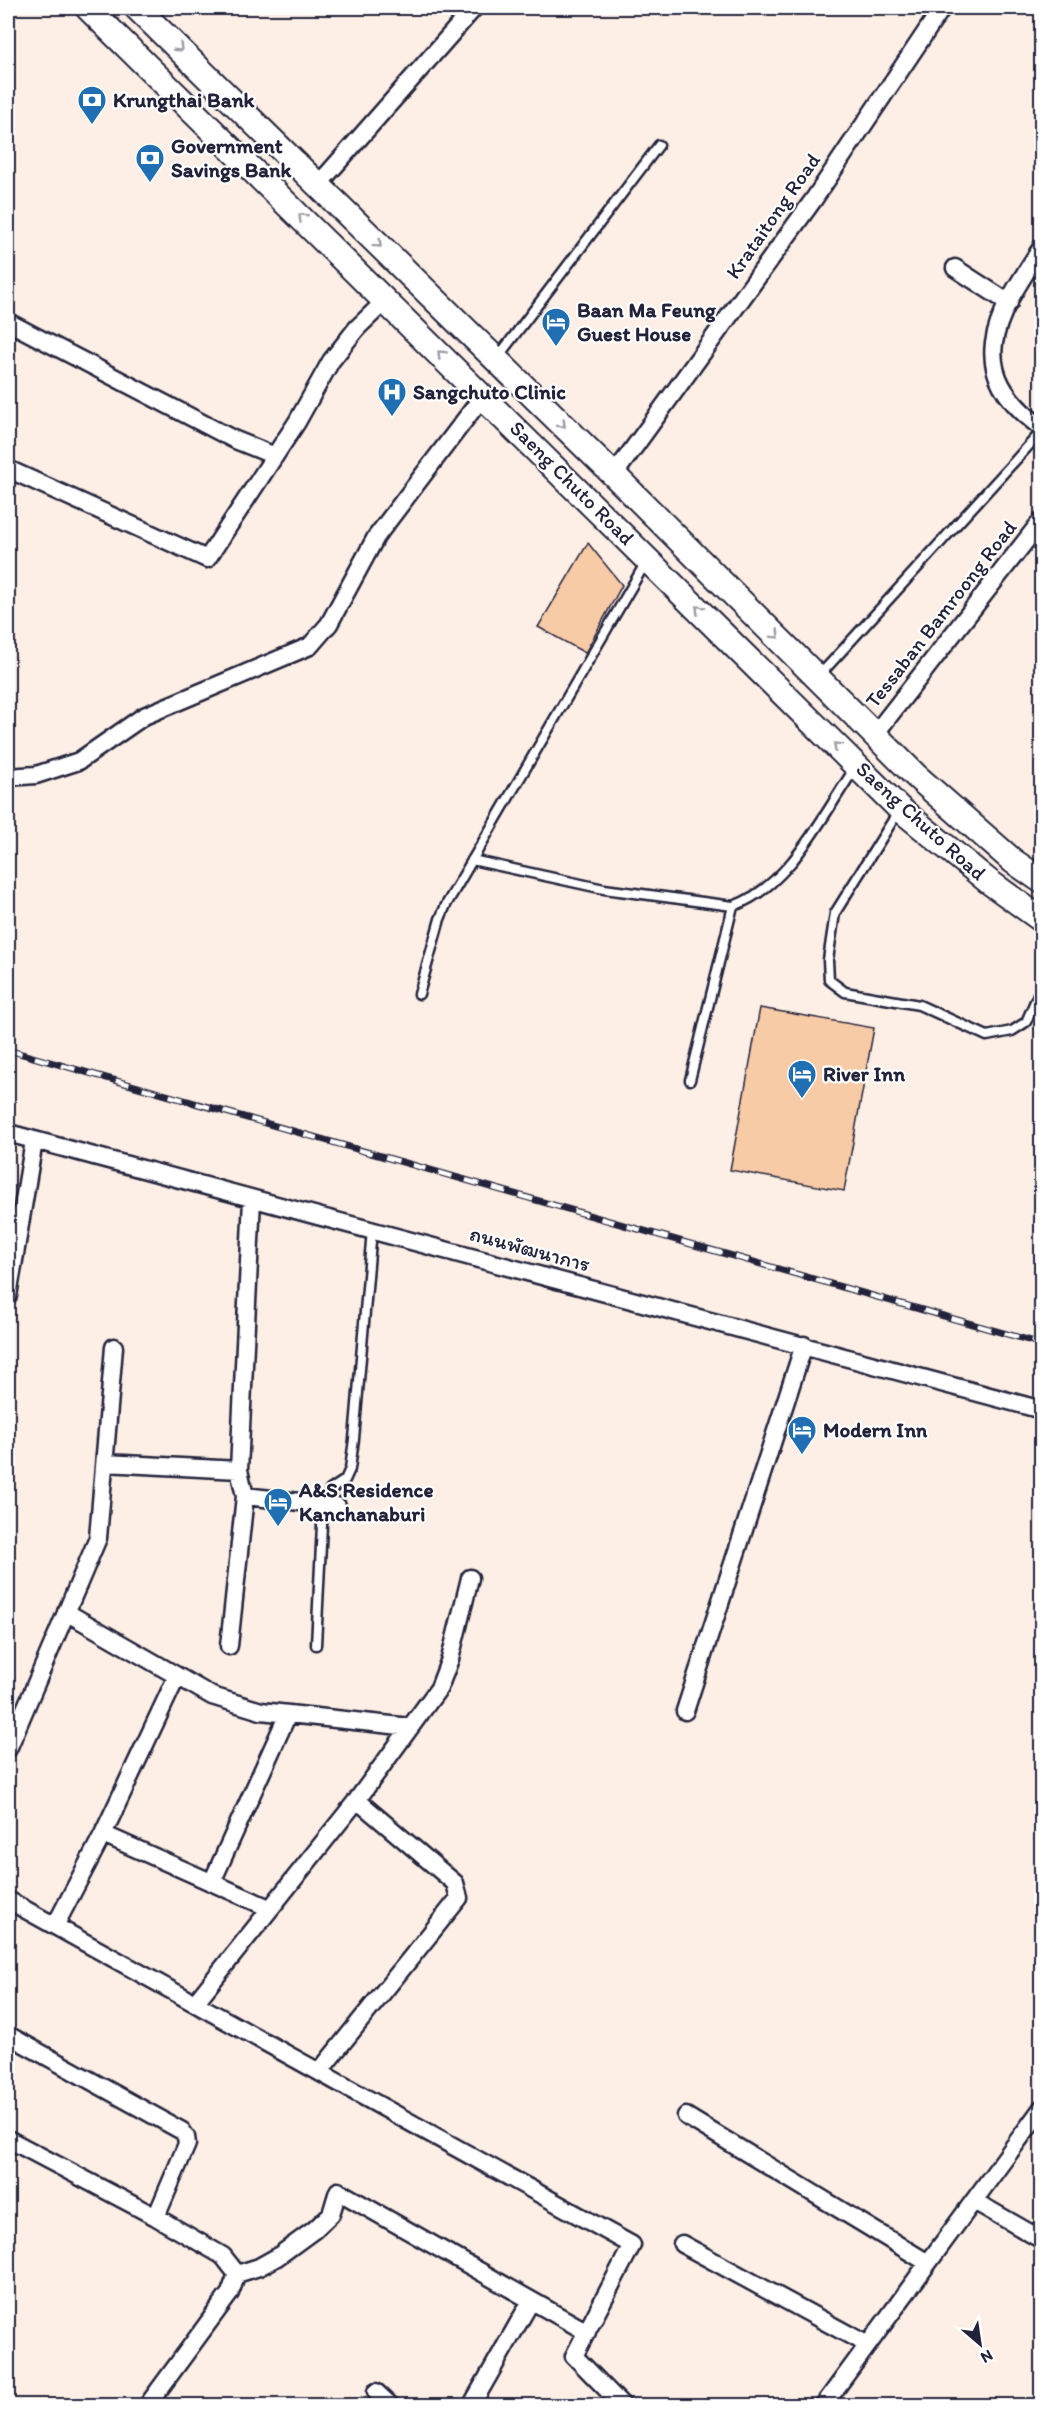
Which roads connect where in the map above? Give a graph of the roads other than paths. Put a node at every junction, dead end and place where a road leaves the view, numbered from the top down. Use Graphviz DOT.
graph roads {
  1 [pos="88,8"];
  2 [pos="137,8"];
  3 [pos="474,8"];
  4 [pos="942,8"];
  5 [pos="659,145"];
  6 [pos="318,185"];
  7 [pos="1041,247"];
  8 [pos="955,268"];
  9 [pos="386,300"];
  10 [pos="1010,303"];
  11 [pos="8,322"];
  12 [pos="496,359"];
  13 [pos="483,396"];
  14 [pos="1041,429"];
  15 [pos="275,456"];
  16 [pos="8,469"];
  17 [pos="614,475"];
  18 [pos="1041,520"];
  19 [pos="648,559"];
  20 [pos="818,678"];
  21 [pos="875,734"];
  22 [pos="857,765"];
  23 [pos="8,777"];
  24 [pos="900,809"];
  25 [pos="472,860"];
  26 [pos="1041,882"];
  27 [pos="733,906"];
  28 [pos="1041,920"];
  29 [pos="1041,985"];
  30 [pos="419,994"];
  31 [pos="690,1080"];
  32 [pos="8,1133"];
  33 [pos="34,1141"];
  34 [pos="252,1198"];
  35 [pos="372,1230"];
  36 [pos="8,1296"];
  37 [pos="804,1345"];
  38 [pos="114,1347"];
  39 [pos="1041,1410"];
  40 [pos="105,1463"];
  41 [pos="238,1470"];
  42 [pos="245,1496"];
  43 [pos="330,1505"];
  44 [pos="470,1578"];
  45 [pos="66,1612"];
  46 [pos="316,1645"];
  47 [pos="229,1646"];
  48 [pos="177,1676"];
  49 [pos="685,1711"];
  50 [pos="288,1713"];
  51 [pos="410,1727"];
  52 [pos="8,1749"];
  53 [pos="357,1800"];
  54 [pos="103,1833"];
  55 [pos="212,1882"];
  56 [pos="8,1900"];
  57 [pos="269,1908"];
  58 [pos="55,1926"];
  59 [pos="195,2003"];
  60 [pos="8,2035"];
  61 [pos="319,2072"];
  62 [pos="1041,2108"];
  63 [pos="686,2116"];
  64 [pos="8,2139"];
  65 [pos="974,2201"];
  66 [pos="156,2217"];
  67 [pos="1041,2240"];
  68 [pos="682,2244"];
  69 [pos="928,2263"];
  70 [pos="237,2274"];
  71 [pos="531,2301"];
  72 [pos="586,2332"];
  73 [pos="868,2345"];
  74 [pos="376,2392"];
  75 [pos="474,2401"];
  76 [pos="147,2406"];
  77 [pos="391,2406"];
  78 [pos="623,2406"];
  79 [pos="823,2406"];
  9 -- 1 [label="main road, Saeng Chuto Road, one-way"];
  2 -- 6 [label="main road, Saeng Chuto Road, one-way"];
  3 -- 6 [label="street"];
  4 -- 17 [label="street, Krataitong Road"];
  5 -- 12 [label="lane"];
  6 -- 12 [label="main road, Saeng Chuto Road, one-way"];
  7 -- 10 [label="street"];
  8 -- 10 [label="street"];
  13 -- 9 [label="main road, Saeng Chuto Road, one-way"];
  9 -- 15 [label="street"];
  10 -- 14 [label="street"];
  11 -- 15 [label="street"];
  12 -- 17 [label="main road, Saeng Chuto Road, one-way"];
  13 -- 19 [label="main road, Saeng Chuto Road"];
  13 -- 23 [label="street"];
  14 -- 20 [label="lane"];
  15 -- 16 [label="street"];
  17 -- 20 [label="main road, Saeng Chuto Road, one-way"];
  18 -- 21 [label="street, Tessaban Bamroong Road"];
  22 -- 19 [label="main road, Saeng Chuto Road, one-way"];
  19 -- 25 [label="lane"];
  20 -- 21 [label="main road, Saeng Chuto Road"];
  21 -- 26 [label="main road, Saeng Chuto Road"];
  22 -- 24 [label="main road, Saeng Chuto Road"];
  22 -- 27 [label="lane"];
  24 -- 28 [label="main road, Saeng Chuto Road"];
  24 -- 29 [label="lane"];
  25 -- 27 [label="lane"];
  25 -- 30 [label="lane"];
  27 -- 31 [label="lane"];
  32 -- 33 [label="street, ถนนพัฒนาการ"];
  33 -- 34 [label="street, ถนนพัฒนาการ"];
  33 -- 36 [label="street"];
  34 -- 35 [label="street, ถนนพัฒนาการ"];
  34 -- 41 [label="street"];
  35 -- 37 [label="street, ถนนพัฒนาการ"];
  35 -- 43 [label="lane"];
  37 -- 39 [label="street, ถนนพัฒนาการ"];
  37 -- 49 [label="street"];
  38 -- 40 [label="street"];
  40 -- 41 [label="street"];
  40 -- 45 [label="street"];
  41 -- 42 [label="street"];
  42 -- 43 [label="street"];
  42 -- 47 [label="street"];
  43 -- 46 [label="lane"];
  44 -- 51 [label="street"];
  45 -- 48 [label="street"];
  45 -- 52 [label="street"];
  48 -- 50 [label="street"];
  48 -- 54 [label="street"];
  50 -- 51 [label="street"];
  50 -- 55 [label="street"];
  51 -- 53 [label="street"];
  53 -- 57 [label="street"];
  53 -- 61 [label="street"];
  54 -- 55 [label="street"];
  54 -- 58 [label="street"];
  55 -- 57 [label="street"];
  56 -- 58 [label="street"];
  57 -- 59 [label="street"];
  58 -- 59 [label="street"];
  59 -- 61 [label="street"];
  60 -- 66 [label="street"];
  61 -- 72 [label="street"];
  62 -- 65 [label="street"];
  63 -- 69 [label="street"];
  64 -- 66 [label="street"];
  65 -- 67 [label="street"];
  65 -- 69 [label="street"];
  66 -- 70 [label="street"];
  68 -- 73 [label="street"];
  69 -- 73 [label="street"];
  70 -- 71 [label="street"];
  70 -- 76 [label="street"];
  71 -- 72 [label="street"];
  71 -- 75 [label="street"];
  72 -- 78 [label="street"];
  73 -- 79 [label="street"];
  74 -- 77 [label="street"];
}
